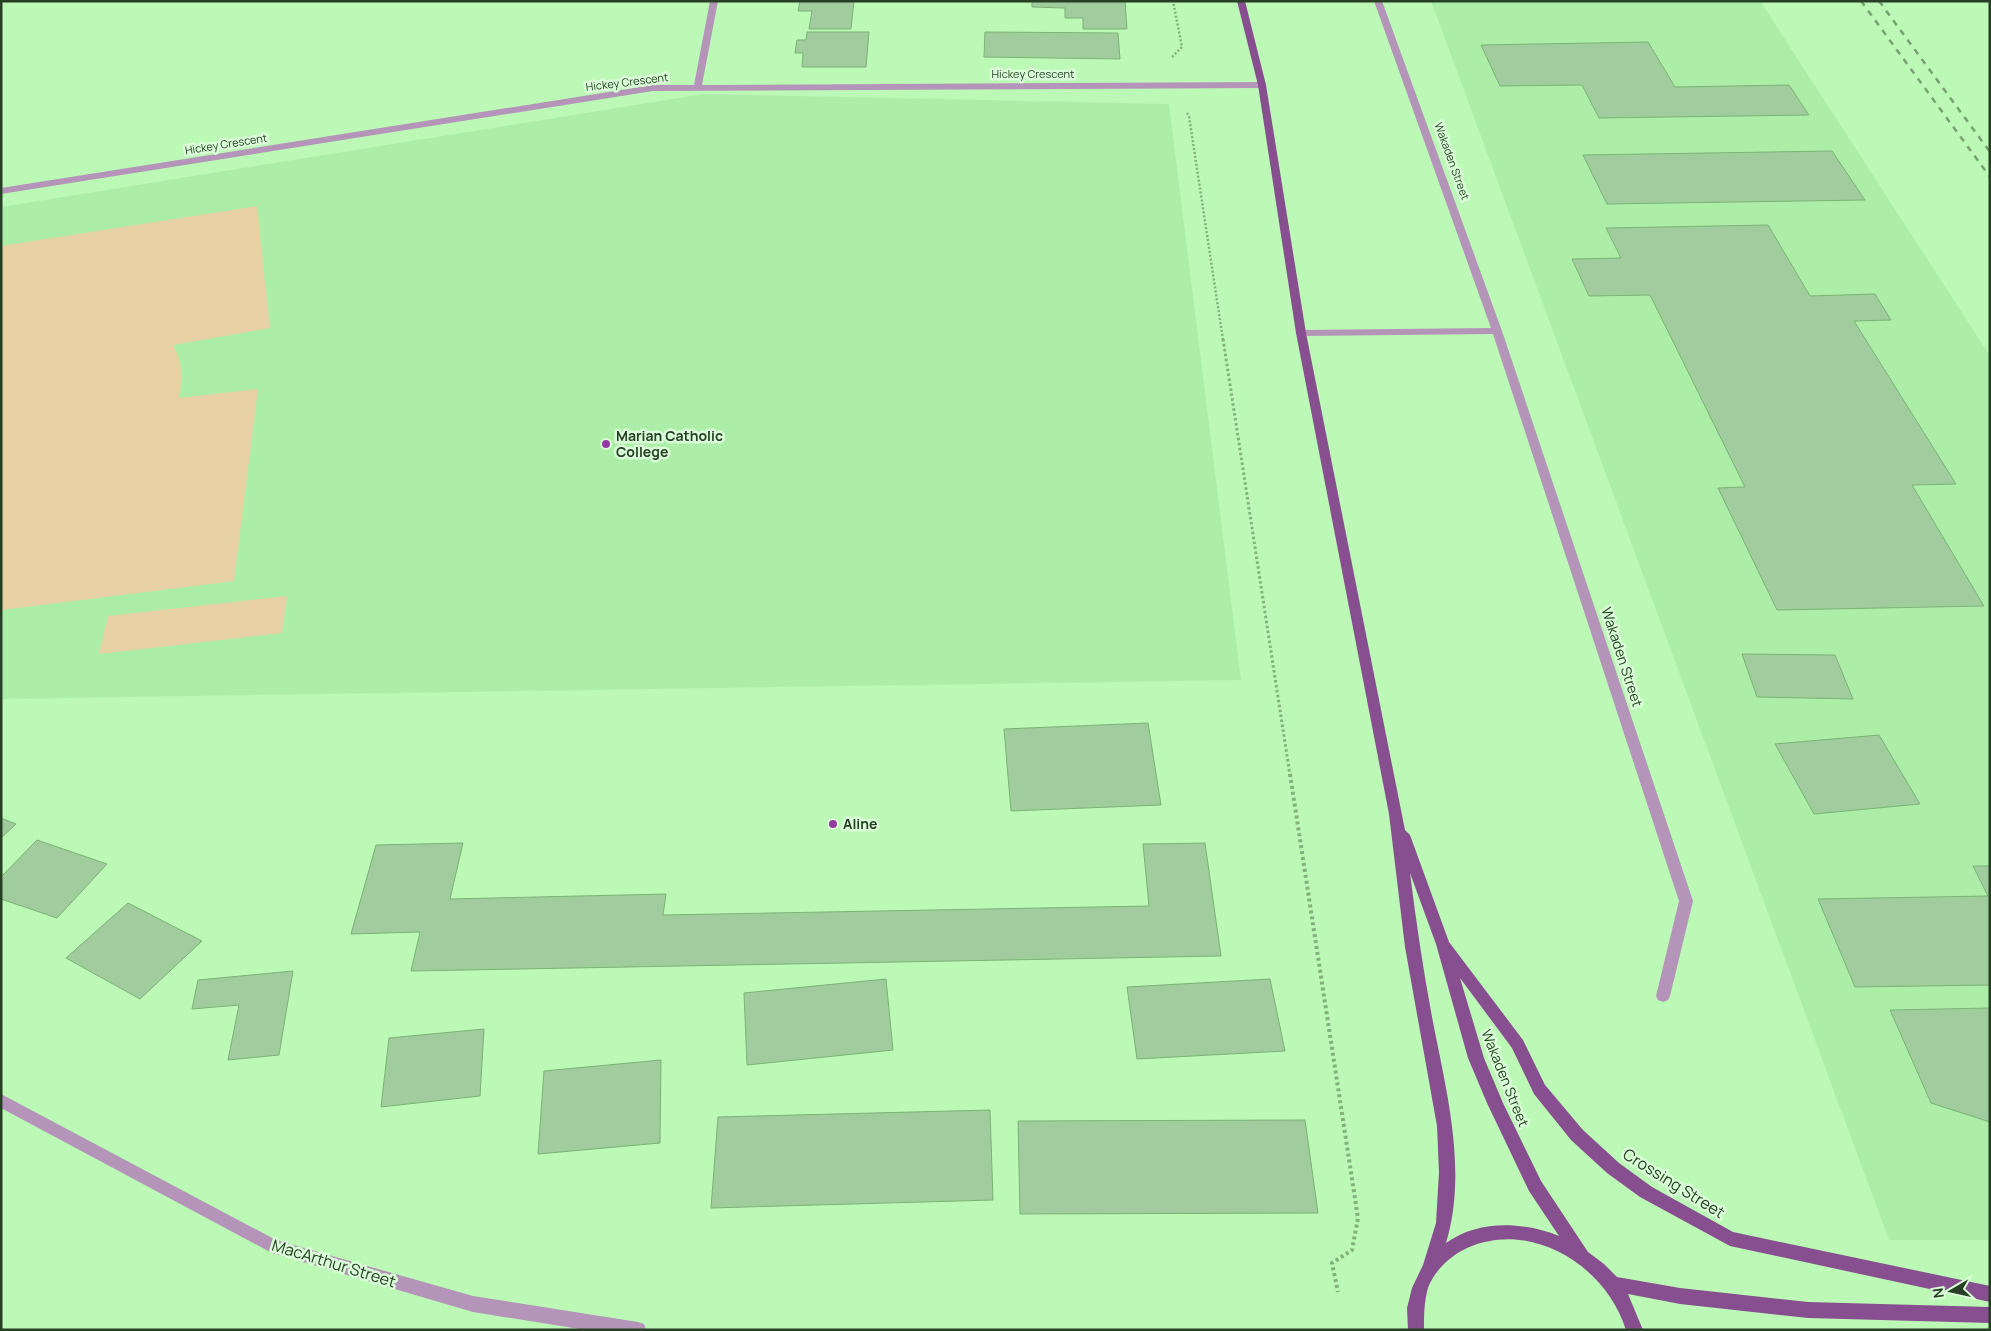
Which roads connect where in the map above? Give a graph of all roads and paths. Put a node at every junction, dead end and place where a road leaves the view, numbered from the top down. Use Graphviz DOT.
graph roads {
  1 [pos="714,1"];
  2 [pos="1174,1"];
  3 [pos="1241,1"];
  4 [pos="1378,1"];
  5 [pos="1175,85"];
  6 [pos="1262,85"];
  7 [pos="698,86"];
  8 [pos="1,191"];
  9 [pos="1497,331"];
  10 [pos="1301,333"];
  11 [pos="1396,814"];
  12 [pos="1443,944"];
  13 [pos="1663,996"];
  14 [pos="1,1100"];
  15 [pos="1582,1257"];
  16 [pos="1431,1265"];
  17 [pos="1613,1284"];
  18 [pos="1338,1292"];
  19 [pos="1990,1294"];
  20 [pos="1990,1315"];
  21 [pos="638,1330"];
  22 [pos="1416,1330"];
  23 [pos="1635,1330"];
  1 -- 7 [label="street"];
  2 -- 5 [label="path"];
  3 -- 6 [label="main road, Wakaden Street"];
  4 -- 9 [label="street, Wakaden Street"];
  5 -- 6 [label="street, Hickey Crescent"];
  5 -- 7 [label="street, Hickey Crescent"];
  5 -- 18 [label="path"];
  6 -- 10 [label="main road, Wakaden Street"];
  7 -- 8 [label="street, Hickey Crescent"];
  9 -- 10 [label="street"];
  9 -- 13 [label="street, Wakaden Street"];
  10 -- 11 [label="main road, Wakaden Street"];
  11 -- 12 [label="main road, Wakaden Street"];
  11 -- 16 [label="main road, Wakaden Street"];
  12 -- 15 [label="main road, Wakaden Street"];
  12 -- 19 [label="main road, Crossing Street"];
  14 -- 21 [label="street, MacArthur Street"];
  15 -- 16 [label="main road"];
  15 -- 17 [label="main road"];
  16 -- 22 [label="main road"];
  17 -- 20 [label="main road"];
  17 -- 23 [label="main road"];
}
